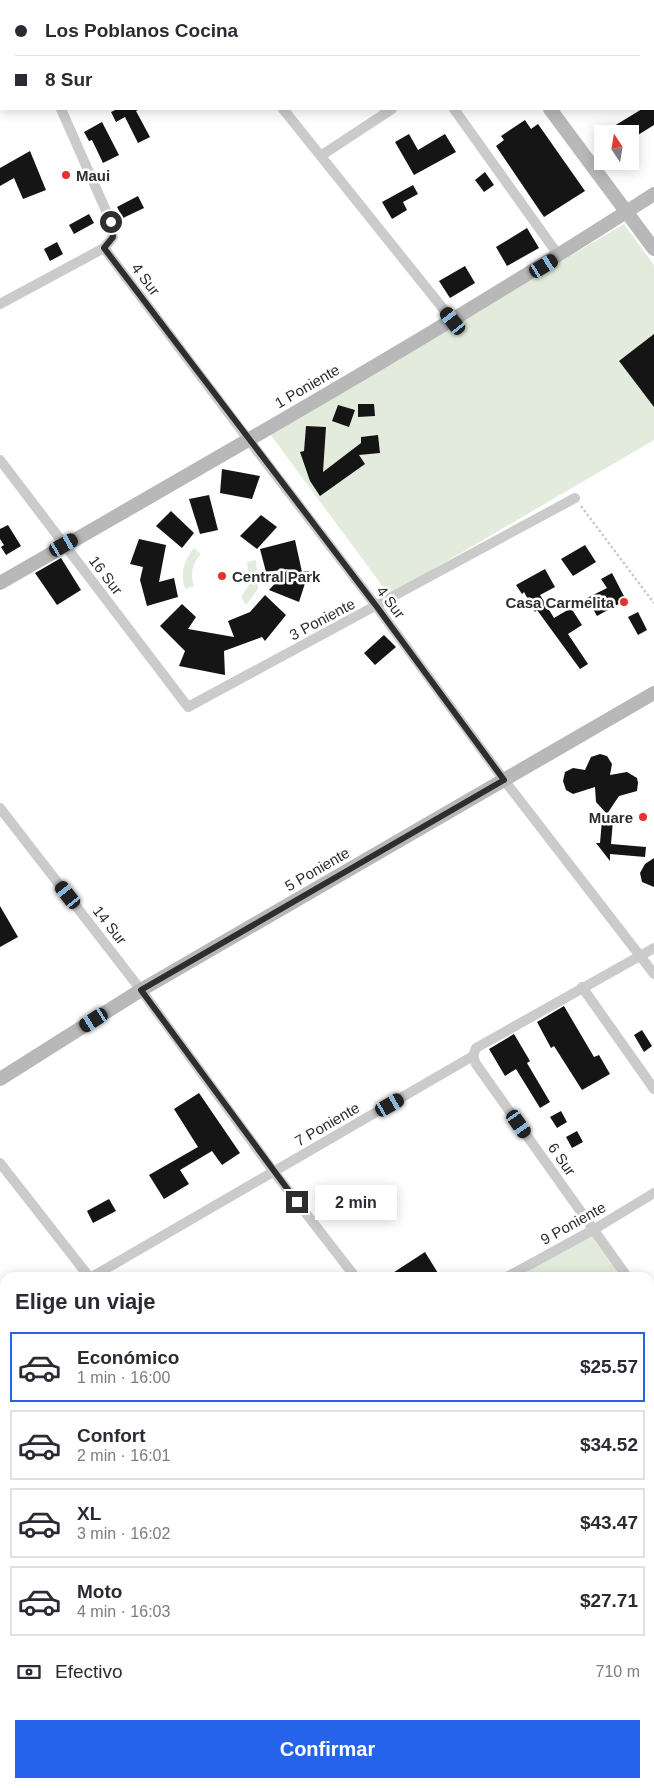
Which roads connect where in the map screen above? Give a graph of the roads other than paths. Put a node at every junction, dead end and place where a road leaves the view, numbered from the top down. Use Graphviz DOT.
graph roads {
  1 [pos="61,110"];
  2 [pos="285,110"];
  3 [pos="390,110"];
  4 [pos="455,110"];
  5 [pos="551,110"];
  6 [pos="322,155"];
  7 [pos="654,194"];
  8 [pos="626,212"];
  9 [pos="104,248"];
  10 [pos="654,249"];
  11 [pos="560,256"];
  12 [pos="0,304"];
  13 [pos="453,321"];
  14 [pos="248,439"];
  15 [pos="0,460"];
  16 [pos="575,498"];
  17 [pos="64,545"];
  18 [pos="0,583"];
  19 [pos="377,607"];
  20 [pos="654,693"];
  21 [pos="188,707"];
  22 [pos="504,780"];
  23 [pos="0,808"];
  24 [pos="4,819"];
  25 [pos="654,948"];
  26 [pos="641,956"];
  27 [pos="654,974"];
  28 [pos="582,987"];
  29 [pos="141,990"];
  30 [pos="473,1056"];
  31 [pos="0,1079"];
  32 [pos="654,1089"];
  33 [pos="0,1163"];
  34 [pos="274,1172"];
  35 [pos="654,1194"];
  36 [pos="594,1230"];
  37 [pos="85,1272"];
  38 [pos="100,1272"];
  39 [pos="351,1272"];
  40 [pos="517,1272"];
  41 [pos="624,1272"];
  1 -- 9 [label="street"];
  2 -- 6 [label="street"];
  3 -- 6 [label="street"];
  4 -- 11 [label="street"];
  5 -- 8 [label="street"];
  6 -- 13 [label="street"];
  7 -- 8 [label="street, 1 Poniente"];
  8 -- 10 [label="street"];
  8 -- 11 [label="street, 1 Poniente"];
  9 -- 12 [label="street"];
  9 -- 14 [label="street, 4 Sur"];
  11 -- 13 [label="street, 1 Poniente"];
  13 -- 14 [label="street, 1 Poniente"];
  14 -- 17 [label="street, 1 Poniente"];
  14 -- 19 [label="street, 4 Sur"];
  15 -- 17 [label="street, 16 Sur"];
  16 -- 19 [label="street, 3 Poniente"];
  17 -- 18 [label="street, 1 Poniente"];
  17 -- 21 [label="street, 16 Sur"];
  19 -- 21 [label="street, 3 Poniente"];
  19 -- 22 [label="street, 4 Sur"];
  20 -- 22 [label="street, 5 Poniente"];
  22 -- 26 [label="street, 4 Sur"];
  22 -- 29 [label="street, 5 Poniente"];
  23 -- 24 [label="street, 14 Sur"];
  24 -- 29 [label="street, 14 Sur"];
  25 -- 26 [label="street, 7 Poniente"];
  26 -- 27 [label="street, 4 Sur"];
  26 -- 28 [label="street, 7 Poniente"];
  28 -- 30 [label="street, 7 Poniente"];
  28 -- 32 [label="street"];
  29 -- 31 [label="street, 5 Poniente"];
  29 -- 34 [label="street, 14 Sur"];
  30 -- 34 [label="street, 7 Poniente"];
  30 -- 36 [label="street, 6 Sur"];
  33 -- 37 [label="street"];
  34 -- 38 [label="street, 7 Poniente"];
  34 -- 39 [label="street, 14 Sur"];
  35 -- 36 [label="street, 9 Poniente"];
  36 -- 40 [label="street, 9 Poniente"];
  36 -- 41 [label="street, 6 Sur"];
}
